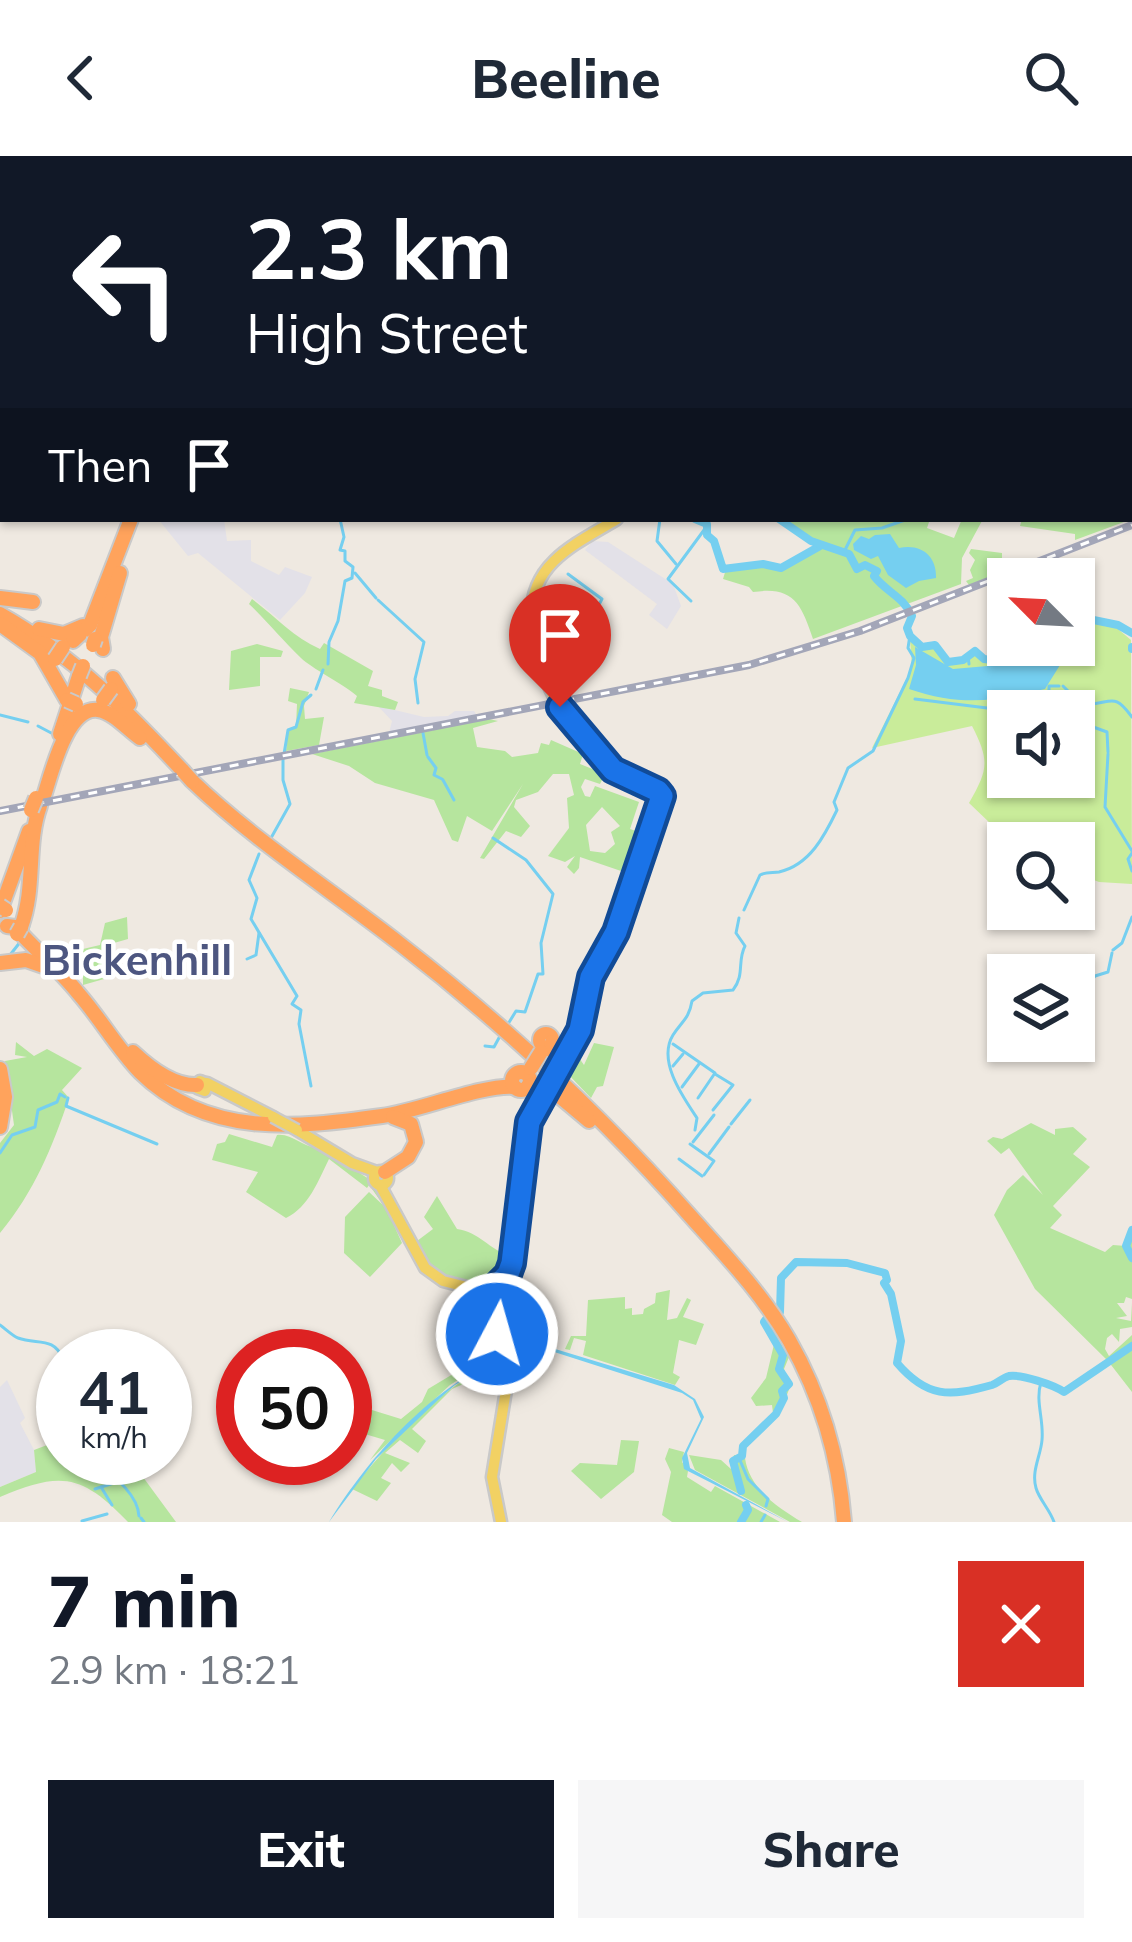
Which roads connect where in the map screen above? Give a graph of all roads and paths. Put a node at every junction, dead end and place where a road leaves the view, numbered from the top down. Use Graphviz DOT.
graph roads {
  1 [pos="132,522"];
  2 [pos="612,522"];
  3 [pos="121,554"];
  4 [pos="0,598"];
  5 [pos="33,602"];
  6 [pos="98,608"];
  7 [pos="0,616"];
  8 [pos="39,629"];
  9 [pos="95,643"];
  10 [pos="57,660"];
  11 [pos="91,698"];
  12 [pos="52,761"];
  13 [pos="182,774"];
  14 [pos="36,807"];
  15 [pos="31,873"];
  16 [pos="0,888"];
  17 [pos="31,890"];
  18 [pos="6,919"];
  19 [pos="0,961"];
  20 [pos="65,979"];
  21 [pos="108,1028"];
  22 [pos="0,1069"];
  23 [pos="524,1076"];
  24 [pos="0,1082"];
  25 [pos="206,1086"];
  26 [pos="0,1114"];
  27 [pos="356,1120"];
  28 [pos="0,1127"];
  29 [pos="620,1139"];
  30 [pos="634,1159"];
  31 [pos="380,1179"];
  32 [pos="498,1292"];
  33 [pos="839,1492"];
  34 [pos="502,1522"];
  35 [pos="842,1522"];
  1 -- 3 [label="highway"];
  2 -- 32 [label="main road, bridge"];
  3 -- 6 [label="highway"];
  3 -- 9 [label="highway"];
  4 -- 5 [label="highway"];
  6 -- 8 [label="highway"];
  6 -- 10 [label="highway"];
  7 -- 8 [label="highway"];
  7 -- 10 [label="highway"];
  7 -- 13 [label="highway"];
  8 -- 10 [label="highway"];
  9 -- 10 [label="highway"];
  9 -- 11 [label="highway"];
  9 -- 12 [label="highway"];
  10 -- 11 [label="highway"];
  11 -- 12 [label="highway"];
  11 -- 12 [label="highway"];
  11 -- 13 [label="highway"];
  11 -- 13 [label="highway"];
  11 -- 14 [label="highway"];
  12 -- 14 [label="highway"];
  13 -- 29 [label="highway"];
  13 -- 30 [label="highway"];
  14 -- 15 [label="highway"];
  14 -- 16 [label="highway"];
  14 -- 17 [label="highway"];
  14 -- 18 [label="highway"];
  15 -- 17 [label="highway"];
  15 -- 18 [label="highway"];
  17 -- 18 [label="highway"];
  18 -- 19 [label="highway"];
  18 -- 20 [label="highway"];
  18 -- 21 [label="highway"];
  19 -- 20 [label="highway"];
  20 -- 27 [label="highway"];
  21 -- 23 [label="highway"];
  21 -- 25 [label="highway"];
  22 -- 28 [label="highway"];
  23 -- 27 [label="highway"];
  23 -- 29 [label="highway, bridge"];
  23 -- 30 [label="highway"];
  24 -- 26 [label="highway"];
  25 -- 31 [label="main road, bridge"];
  27 -- 31 [label="highway"];
  29 -- 33 [label="highway"];
  30 -- 33 [label="highway"];
  31 -- 32 [label="main road"];
  32 -- 34 [label="main road"];
  33 -- 35 [label="highway"];
}
